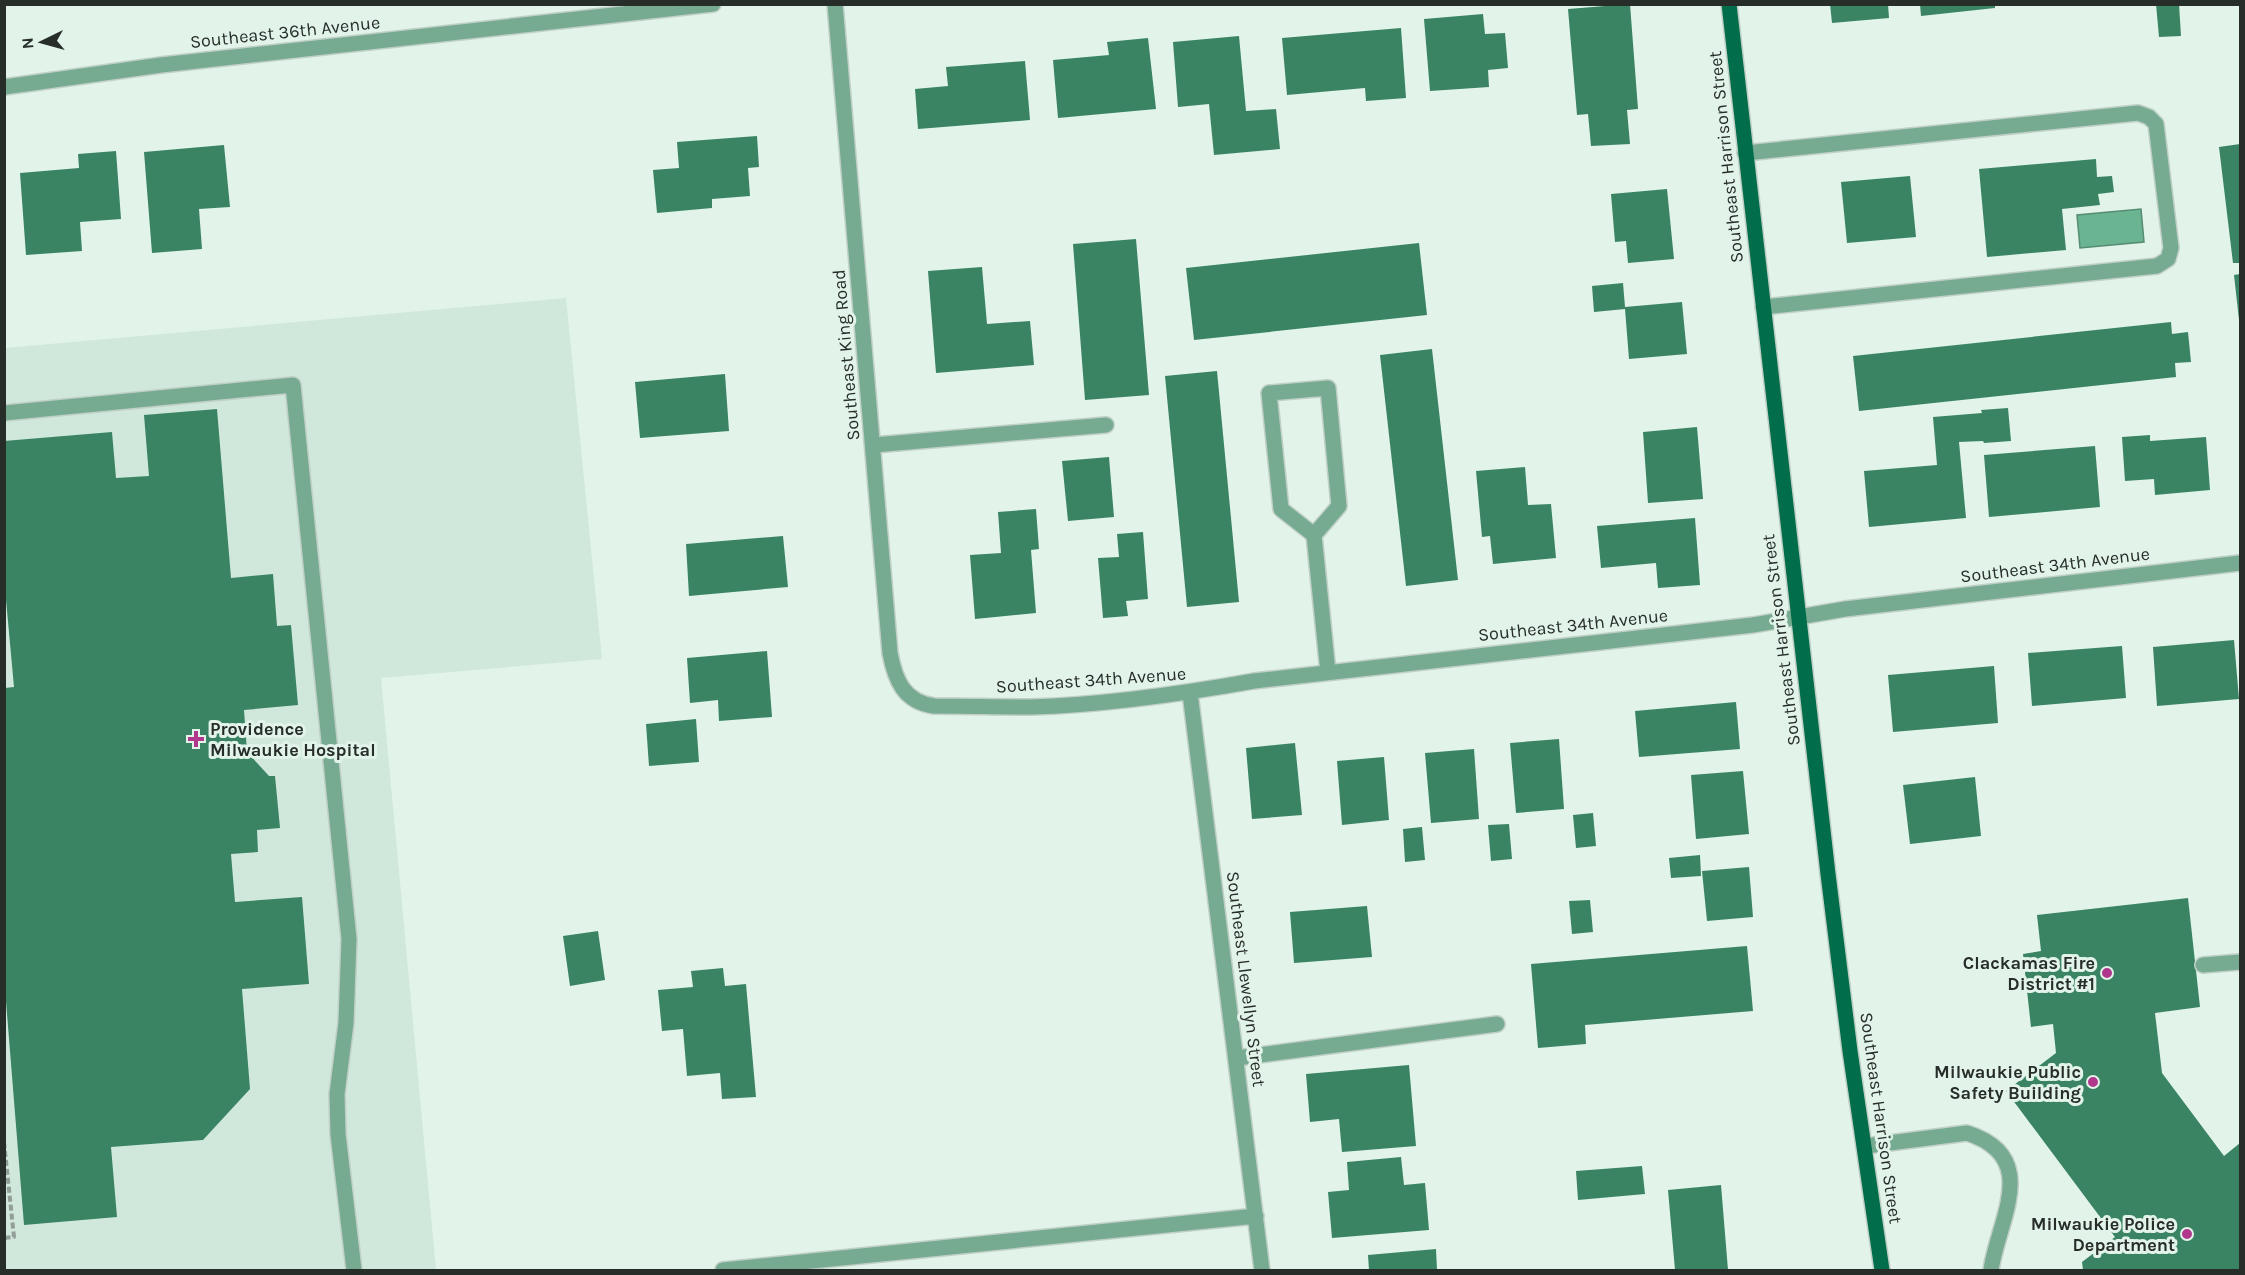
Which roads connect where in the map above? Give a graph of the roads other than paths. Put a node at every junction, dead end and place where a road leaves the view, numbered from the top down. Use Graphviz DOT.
graph roads {
  1 [pos="713,4"];
  2 [pos="834,4"];
  3 [pos="1729,4"];
  4 [pos="4,87"];
  5 [pos="1746,153"];
  6 [pos="1763,307"];
  7 [pos="4,413"];
  8 [pos="1106,425"];
  9 [pos="874,445"];
  10 [pos="1314,535"];
  11 [pos="2241,563"];
  12 [pos="1798,617"];
  13 [pos="1328,672"];
  14 [pos="1190,693"];
  15 [pos="910,697"];
  16 [pos="2241,962"];
  17 [pos="2203,965"];
  18 [pos="1497,1024"];
  19 [pos="1237,1058"];
  20 [pos="1866,1146"];
  21 [pos="1256,1216"];
  22 [pos="354,1270"];
  23 [pos="723,1270"];
  24 [pos="1262,1270"];
  25 [pos="1882,1270"];
  26 [pos="1991,1270"];
  1 -- 4 [label="street, Southeast 36th Avenue"];
  2 -- 9 [label="street, Southeast King Road"];
  3 -- 5 [label="main road, Southeast Harrison Street"];
  5 -- 6 [label="main road, Southeast Harrison Street"];
  5 -- 6 [label="street"];
  6 -- 12 [label="main road, Southeast Harrison Street"];
  7 -- 22 [label="street"];
  8 -- 9 [label="street"];
  9 -- 15 [label="street, Southeast King Road"];
  10 -- 10 [label="street"];
  10 -- 13 [label="street"];
  11 -- 12 [label="street, Southeast 34th Avenue"];
  12 -- 13 [label="street, Southeast 34th Avenue"];
  12 -- 20 [label="main road, Southeast Harrison Street"];
  13 -- 14 [label="street, Southeast 34th Avenue"];
  14 -- 15 [label="street, Southeast 34th Avenue"];
  14 -- 19 [label="street, Southeast Llewellyn Street"];
  16 -- 17 [label="street"];
  18 -- 19 [label="street"];
  19 -- 21 [label="street, Southeast Llewellyn Street"];
  20 -- 25 [label="main road, Southeast Harrison Street"];
  20 -- 26 [label="street"];
  21 -- 23 [label="street"];
  21 -- 24 [label="street, Southeast Llewellyn Street"];
}
